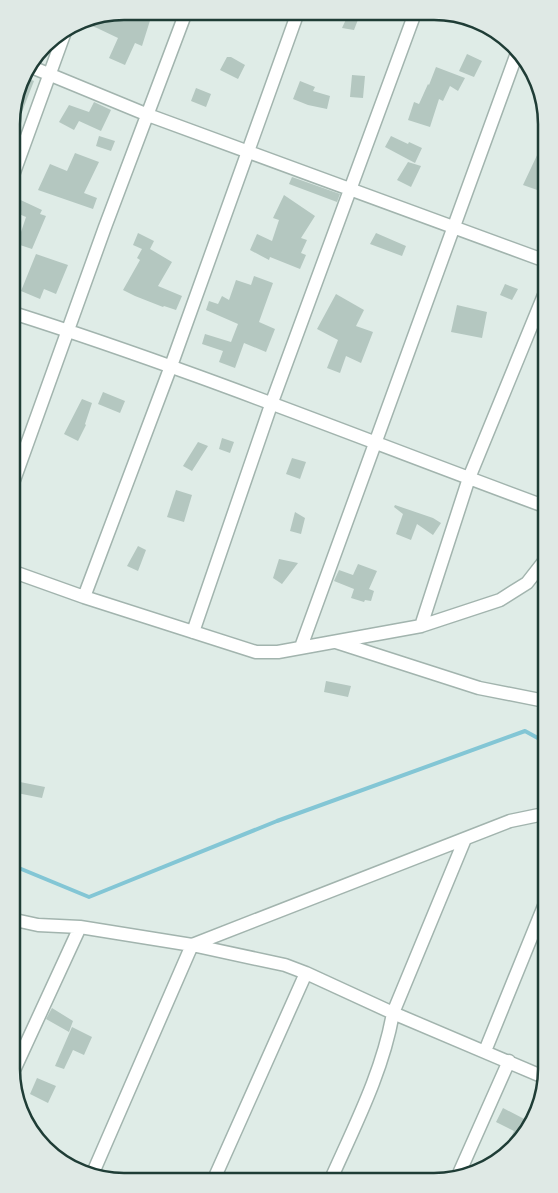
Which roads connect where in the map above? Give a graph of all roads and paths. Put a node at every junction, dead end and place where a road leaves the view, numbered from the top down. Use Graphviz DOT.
graph roads {
  1 [pos="183,20"];
  2 [pos="295,20"];
  3 [pos="412,20"];
  4 [pos="62,40"];
  5 [pos="515,59"];
  6 [pos="36,69"];
  7 [pos="50,74"];
  8 [pos="148,116"];
  9 [pos="248,152"];
  10 [pos="20,156"];
  11 [pos="350,190"];
  12 [pos="455,227"];
  13 [pos="538,258"];
  14 [pos="538,309"];
  15 [pos="20,315"];
  16 [pos="67,330"];
  17 [pos="171,366"];
  18 [pos="272,402"];
  19 [pos="376,442"];
  20 [pos="20,463"];
  21 [pos="468,478"];
  22 [pos="538,504"];
  23 [pos="538,569"];
  24 [pos="20,574"];
  25 [pos="84,597"];
  26 [pos="421,626"];
  27 [pos="193,632"];
  28 [pos="334,641"];
  29 [pos="301,647"];
  30 [pos="538,700"];
  31 [pos="538,815"];
  32 [pos="465,839"];
  33 [pos="538,920"];
  34 [pos="20,921"];
  35 [pos="80,926"];
  36 [pos="192,945"];
  37 [pos="306,973"];
  38 [pos="393,1013"];
  39 [pos="484,1051"];
  40 [pos="20,1057"];
  41 [pos="509,1061"];
  42 [pos="538,1074"];
  43 [pos="95,1169"];
  44 [pos="461,1169"];
  45 [pos="217,1173"];
  46 [pos="333,1173"];
  1 -- 8 [label="street"];
  2 -- 9 [label="street"];
  3 -- 11 [label="street"];
  4 -- 7 [label="street"];
  5 -- 12 [label="street"];
  6 -- 7 [label="street"];
  7 -- 8 [label="street"];
  7 -- 10 [label="street"];
  8 -- 9 [label="street"];
  8 -- 16 [label="street"];
  9 -- 11 [label="street"];
  9 -- 17 [label="street"];
  11 -- 12 [label="street"];
  11 -- 18 [label="street"];
  12 -- 13 [label="street"];
  12 -- 19 [label="street"];
  14 -- 21 [label="street"];
  15 -- 16 [label="street"];
  16 -- 17 [label="street"];
  16 -- 20 [label="street"];
  17 -- 18 [label="street"];
  17 -- 25 [label="street"];
  18 -- 19 [label="street"];
  18 -- 27 [label="street"];
  19 -- 21 [label="street"];
  19 -- 29 [label="street"];
  21 -- 22 [label="street"];
  21 -- 26 [label="street"];
  23 -- 26 [label="street"];
  24 -- 25 [label="street"];
  25 -- 27 [label="street"];
  26 -- 28 [label="street"];
  27 -- 29 [label="street"];
  28 -- 29 [label="street"];
  28 -- 30 [label="street"];
  31 -- 32 [label="street"];
  32 -- 36 [label="street"];
  32 -- 38 [label="street"];
  33 -- 39 [label="street"];
  34 -- 35 [label="street"];
  35 -- 36 [label="street"];
  35 -- 40 [label="street"];
  36 -- 37 [label="street"];
  36 -- 43 [label="street"];
  37 -- 38 [label="street"];
  37 -- 45 [label="street"];
  38 -- 39 [label="street"];
  38 -- 46 [label="street"];
  39 -- 41 [label="street"];
  41 -- 42 [label="street"];
  41 -- 44 [label="street"];
}
